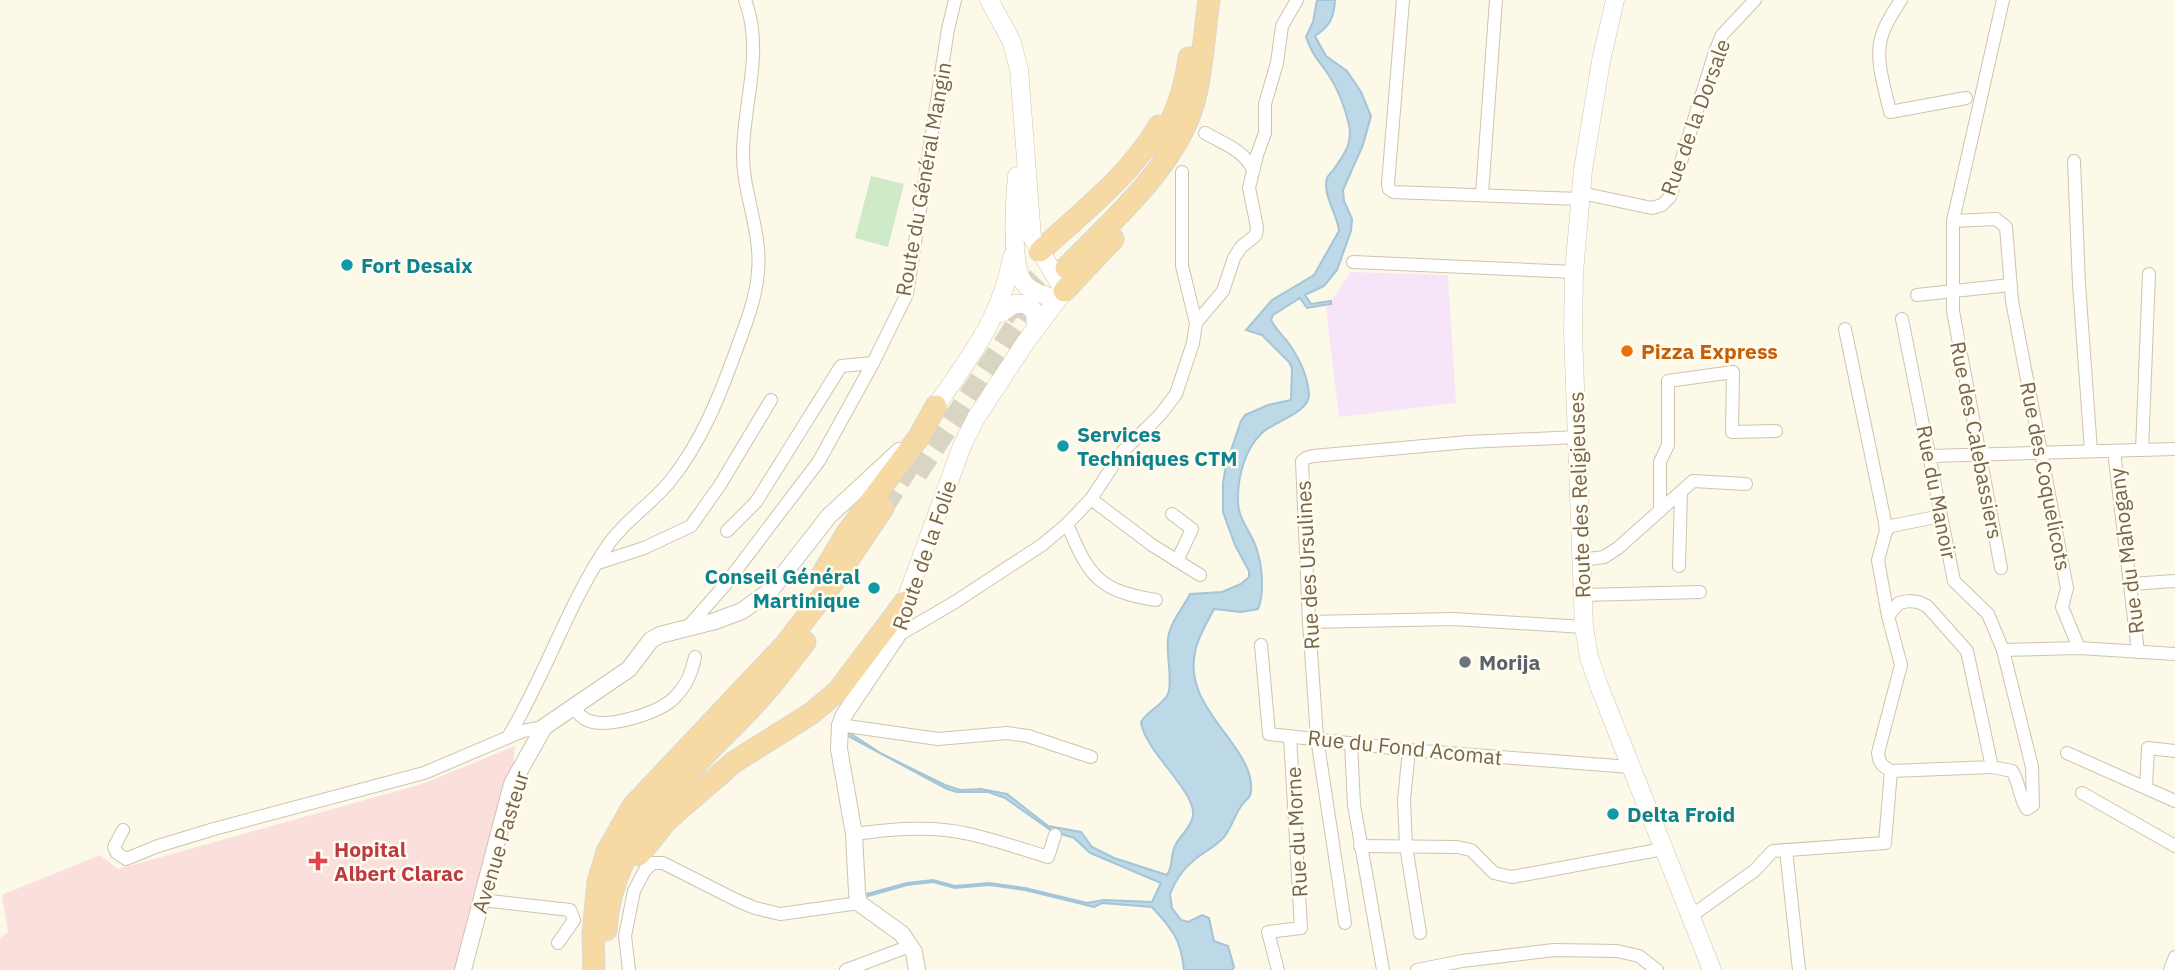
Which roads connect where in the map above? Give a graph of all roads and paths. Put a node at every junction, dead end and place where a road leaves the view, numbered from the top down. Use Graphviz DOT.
graph roads {
  1 [pos="745,0"];
  2 [pos="955,0"];
  3 [pos="989,0"];
  4 [pos="1197,0"];
  5 [pos="1209,0"];
  6 [pos="1403,0"];
  7 [pos="1496,0"];
  8 [pos="1615,0"];
  9 [pos="1755,0"];
  10 [pos="1901,0"];
  11 [pos="2003,0"];
  12 [pos="1294,4"];
  13 [pos="1966,98"];
  14 [pos="1021,109"];
  15 [pos="1196,129"];
  16 [pos="2074,161"];
  17 [pos="1253,170"];
  18 [pos="1182,173"];
  19 [pos="1482,194"];
  20 [pos="1580,196"];
  21 [pos="1953,221"];
  22 [pos="1015,240"];
  23 [pos="1054,259"];
  24 [pos="1353,262"];
  25 [pos="1574,272"];
  26 [pos="2149,274"];
  27 [pos="1019,275"];
  28 [pos="2010,285"];
  29 [pos="1953,291"];
  30 [pos="1061,295"];
  31 [pos="1917,295"];
  32 [pos="1001,313"];
  33 [pos="1902,319"];
  34 [pos="1196,323"];
  35 [pos="1036,329"];
  36 [pos="1844,330"];
  37 [pos="981,339"];
  38 [pos="873,363"];
  39 [pos="771,400"];
  40 [pos="936,406"];
  41 [pos="1776,431"];
  42 [pos="1578,437"];
  43 [pos="2175,449"];
  44 [pos="2142,450"];
  45 [pos="2114,451"];
  46 [pos="2091,452"];
  47 [pos="2042,453"];
  48 [pos="1981,455"];
  49 [pos="1930,456"];
  50 [pos="1746,484"];
  51 [pos="1681,492"];
  52 [pos="1091,499"];
  53 [pos="1660,511"];
  54 [pos="1172,514"];
  55 [pos="1941,516"];
  56 [pos="1067,524"];
  57 [pos="727,531"];
  58 [pos="1886,531"];
  59 [pos="1581,560"];
  60 [pos="1177,561"];
  61 [pos="598,563"];
  62 [pos="1679,566"];
  63 [pos="2001,568"];
  64 [pos="1200,575"];
  65 [pos="2175,581"];
  66 [pos="2130,584"];
  67 [pos="1700,592"];
  68 [pos="1582,595"];
  69 [pos="1156,600"];
  70 [pos="905,602"];
  71 [pos="1888,616"];
  72 [pos="1309,622"];
  73 [pos="1584,627"];
  74 [pos="687,629"];
  75 [pos="897,636"];
  76 [pos="874,644"];
  77 [pos="1261,645"];
  78 [pos="2079,648"];
  79 [pos="2003,650"];
  80 [pos="2138,652"];
  81 [pos="2175,654"];
  82 [pos="695,657"];
  83 [pos="746,687"];
  84 [pos="573,706"];
  85 [pos="525,709"];
  86 [pos="840,725"];
  87 [pos="538,727"];
  88 [pos="1290,736"];
  89 [pos="508,737"];
  90 [pos="1317,738"];
  91 [pos="1351,743"];
  92 [pos="1409,750"];
  93 [pos="2175,751"];
  94 [pos="2067,752"];
  95 [pos="1091,757"];
  96 [pos="1630,767"];
  97 [pos="1992,767"];
  98 [pos="1891,771"];
  99 [pos="2146,787"];
  100 [pos="2082,793"];
  101 [pos="2175,801"];
  102 [pos="123,830"];
  103 [pos="855,834"];
  104 [pos="1055,835"];
  105 [pos="1360,846"];
  106 [pos="1406,846"];
  107 [pos="2175,846"];
  108 [pos="1663,849"];
  109 [pos="1786,850"];
  110 [pos="482,900"];
  111 [pos="859,903"];
  112 [pos="608,912"];
  113 [pos="1691,919"];
  114 [pos="1345,923"];
  115 [pos="1420,933"];
  116 [pos="558,943"];
  117 [pos="910,946"];
  118 [pos="2175,957"];
  119 [pos="463,970"];
  120 [pos="594,970"];
  121 [pos="608,970"];
  122 [pos="629,970"];
  123 [pos="846,970"];
  124 [pos="917,970"];
  125 [pos="1278,970"];
  126 [pos="1383,970"];
  127 [pos="1417,970"];
  128 [pos="1657,970"];
  129 [pos="1712,970"];
  130 [pos="1799,970"];
  131 [pos="2170,970"];
  1 -- 61 [label="street"];
  2 -- 38 [label="street, Route du Général Mangin"];
  3 -- 14 [label="main road"];
  4 -- 23 [label="highway"];
  5 -- 15 [label="highway"];
  6 -- 19 [label="street, Rue de la Dorsale"];
  7 -- 19 [label="street"];
  8 -- 20 [label="main road, Route des Religieuses"];
  9 -- 20 [label="street, Rue de la Dorsale"];
  10 -- 13 [label="street"];
  11 -- 21 [label="street, Rue des Calebassiers"];
  12 -- 17 [label="street"];
  14 -- 22 [label="main road"];
  14 -- 23 [label="main road"];
  15 -- 17 [label="street"];
  15 -- 23 [label="highway"];
  15 -- 30 [label="highway"];
  16 -- 46 [label="street"];
  17 -- 34 [label="street"];
  18 -- 34 [label="street"];
  19 -- 20 [label="street, Rue de la Dorsale"];
  20 -- 25 [label="main road, Route des Religieuses"];
  21 -- 28 [label="street, Rue des Coquelicots"];
  21 -- 29 [label="street, Rue des Calebassiers"];
  22 -- 27 [label="main road"];
  22 -- 37 [label="main road"];
  23 -- 27 [label="main road"];
  23 -- 30 [label="main road"];
  24 -- 25 [label="street"];
  25 -- 42 [label="main road, Route des Religieuses"];
  26 -- 44 [label="street"];
  27 -- 30 [label="main road"];
  27 -- 32 [label="main road"];
  28 -- 29 [label="street"];
  28 -- 47 [label="street, Rue des Coquelicots"];
  29 -- 31 [label="street"];
  29 -- 48 [label="street, Rue des Calebassiers"];
  30 -- 35 [label="main road, Route de la Folie"];
  32 -- 35 [label="main road"];
  32 -- 37 [label="main road"];
  33 -- 49 [label="street, Rue du Manoir"];
  34 -- 52 [label="street"];
  35 -- 70 [label="main road, Route de la Folie"];
  36 -- 58 [label="street"];
  37 -- 40 [label="main road"];
  38 -- 57 [label="street"];
  38 -- 74 [label="street, Route du Général Mangin"];
  39 -- 61 [label="street"];
  40 -- 74 [label="street, Avenue Pasteur"];
  40 -- 83 [label="highway"];
  41 -- 53 [label="street"];
  42 -- 59 [label="main road, Route des Religieuses"];
  42 -- 72 [label="street, Rue des Ursulines"];
  43 -- 44 [label="street"];
  44 -- 45 [label="street"];
  45 -- 46 [label="street"];
  45 -- 66 [label="street, Rue du Mahogany"];
  46 -- 47 [label="street"];
  47 -- 48 [label="street"];
  47 -- 78 [label="street, Rue des Coquelicots"];
  48 -- 49 [label="street"];
  48 -- 63 [label="street, Rue des Calebassiers"];
  49 -- 55 [label="street, Rue du Manoir"];
  50 -- 51 [label="street"];
  51 -- 53 [label="street"];
  51 -- 62 [label="street"];
  52 -- 56 [label="street"];
  52 -- 60 [label="street"];
  53 -- 59 [label="street"];
  54 -- 60 [label="street"];
  55 -- 58 [label="street"];
  55 -- 79 [label="street, Rue du Manoir"];
  56 -- 69 [label="street"];
  56 -- 75 [label="street"];
  58 -- 71 [label="street"];
  59 -- 68 [label="main road, Route des Religieuses"];
  60 -- 64 [label="street"];
  61 -- 85 [label="street"];
  65 -- 66 [label="street"];
  66 -- 80 [label="street, Rue du Mahogany"];
  67 -- 68 [label="street"];
  68 -- 73 [label="main road, Route des Religieuses"];
  70 -- 75 [label="street, Route de la Folie"];
  70 -- 76 [label="highway"];
  71 -- 97 [label="street"];
  71 -- 98 [label="street"];
  72 -- 73 [label="street"];
  72 -- 90 [label="street, Rue des Ursulines"];
  73 -- 96 [label="main road, Route des Religieuses"];
  74 -- 84 [label="street, Avenue Pasteur"];
  75 -- 76 [label="highway"];
  75 -- 86 [label="street, Route de la Folie"];
  76 -- 112 [label="highway"];
  77 -- 88 [label="street, Rue du Fond Acomat"];
  78 -- 79 [label="street"];
  78 -- 80 [label="street"];
  79 -- 97 [label="street, Rue du Manoir"];
  80 -- 81 [label="street"];
  82 -- 84 [label="street"];
  83 -- 112 [label="highway"];
  83 -- 120 [label="highway"];
  84 -- 87 [label="street, Avenue Pasteur"];
  85 -- 87 [label="street"];
  85 -- 89 [label="street"];
  86 -- 95 [label="street"];
  86 -- 103 [label="street, Route de la Folie"];
  87 -- 89 [label="street"];
  87 -- 110 [label="street, Avenue Pasteur"];
  88 -- 90 [label="street, Rue du Fond Acomat"];
  88 -- 125 [label="street, Rue du Morne"];
  89 -- 102 [label="street"];
  90 -- 91 [label="street, Rue du Fond Acomat"];
  90 -- 114 [label="street, Rue des Ursulines"];
  91 -- 92 [label="street, Rue du Fond Acomat"];
  91 -- 105 [label="street"];
  92 -- 96 [label="street, Rue du Fond Acomat"];
  92 -- 106 [label="street"];
  93 -- 99 [label="street"];
  94 -- 99 [label="street"];
  96 -- 108 [label="main road, Route des Religieuses"];
  97 -- 98 [label="street"];
  98 -- 109 [label="street"];
  99 -- 101 [label="street"];
  100 -- 107 [label="street"];
  103 -- 104 [label="street"];
  103 -- 111 [label="street, Route de la Folie"];
  105 -- 106 [label="street"];
  105 -- 126 [label="street"];
  106 -- 108 [label="street"];
  106 -- 115 [label="street"];
  108 -- 113 [label="main road, Route des Religieuses"];
  109 -- 113 [label="street"];
  109 -- 130 [label="street"];
  110 -- 116 [label="street"];
  110 -- 119 [label="street, Avenue Pasteur"];
  111 -- 117 [label="street"];
  111 -- 122 [label="street"];
  112 -- 121 [label="highway"];
  113 -- 129 [label="main road, Route des Religieuses"];
  117 -- 123 [label="street"];
  117 -- 124 [label="street"];
  118 -- 131 [label="street"];
  127 -- 128 [label="street"];
}
